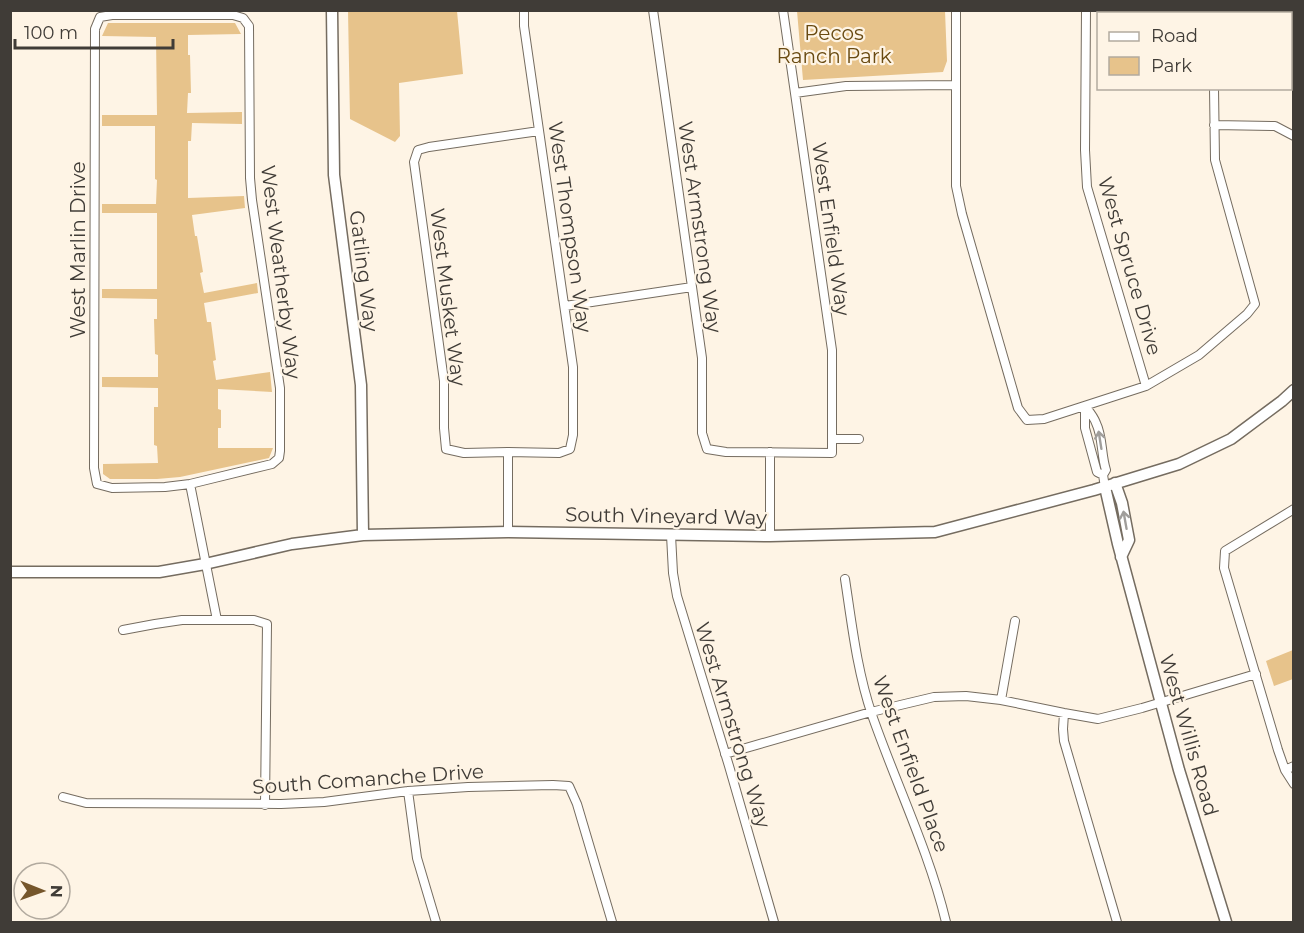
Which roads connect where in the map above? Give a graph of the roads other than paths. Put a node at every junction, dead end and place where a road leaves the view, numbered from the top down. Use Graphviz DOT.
graph roads {
  1 [pos="332,10"];
  2 [pos="524,10"];
  3 [pos="652,10"];
  4 [pos="783,10"];
  5 [pos="956,10"];
  6 [pos="1086,10"];
  7 [pos="180,13"];
  8 [pos="956,85"];
  9 [pos="1214,90"];
  10 [pos="795,93"];
  11 [pos="1214,125"];
  12 [pos="539,130"];
  13 [pos="1293,136"];
  14 [pos="692,287"];
  15 [pos="565,306"];
  16 [pos="1146,386"];
  17 [pos="1293,390"];
  18 [pos="1085,406"];
  19 [pos="832,439"];
  20 [pos="858,439"];
  21 [pos="508,452"];
  22 [pos="770,452"];
  23 [pos="1107,482"];
  24 [pos="190,484"];
  25 [pos="1293,509"];
  26 [pos="508,532"];
  27 [pos="363,535"];
  28 [pos="671,535"];
  29 [pos="770,536"];
  30 [pos="205,564"];
  31 [pos="10,572"];
  32 [pos="845,579"];
  33 [pos="217,620"];
  34 [pos="1015,621"];
  35 [pos="123,630"];
  36 [pos="1256,674"];
  37 [pos="1001,700"];
  38 [pos="1161,702"];
  39 [pos="871,712"];
  40 [pos="1064,714"];
  41 [pos="725,754"];
  42 [pos="1289,768"];
  43 [pos="1293,784"];
  44 [pos="408,791"];
  45 [pos="63,797"];
  46 [pos="265,805"];
  47 [pos="436,922"];
  48 [pos="612,922"];
  49 [pos="774,922"];
  50 [pos="946,922"];
  51 [pos="1117,922"];
  52 [pos="1226,922"];
  1 -- 27 [label="street, Gatling Way"];
  2 -- 12 [label="street, West Thompson Way"];
  3 -- 14 [label="street, West Armstrong Way"];
  4 -- 10 [label="street, West Enfield Way"];
  5 -- 8 [label="street"];
  6 -- 16 [label="street, West Spruce Drive"];
  7 -- 24 [label="street, West Weatherby Way"];
  7 -- 24 [label="street, West Marlin Drive"];
  8 -- 10 [label="street"];
  8 -- 18 [label="street"];
  9 -- 11 [label="street"];
  10 -- 19 [label="street, West Enfield Way"];
  11 -- 13 [label="street"];
  11 -- 16 [label="street"];
  12 -- 15 [label="street, West Thompson Way"];
  12 -- 21 [label="street, West Musket Way"];
  14 -- 15 [label="street"];
  14 -- 22 [label="street, West Armstrong Way"];
  15 -- 21 [label="street, West Thompson Way"];
  16 -- 18 [label="street"];
  17 -- 23 [label="street, South Vineyard Way"];
  18 -- 23 [label="street, West Willis Road"];
  19 -- 20 [label="street"];
  19 -- 22 [label="street, West Enfield Way"];
  21 -- 26 [label="street"];
  22 -- 29 [label="street"];
  23 -- 29 [label="street, South Vineyard Way"];
  23 -- 38 [label="street, West Willis Road"];
  24 -- 30 [label="street"];
  25 -- 36 [label="street"];
  26 -- 27 [label="street, South Vineyard Way"];
  26 -- 28 [label="street, South Vineyard Way"];
  27 -- 30 [label="street, South Vineyard Way"];
  28 -- 29 [label="street, South Vineyard Way"];
  28 -- 41 [label="street, West Armstrong Way"];
  30 -- 31 [label="street, South Vineyard Way"];
  30 -- 33 [label="street"];
  32 -- 39 [label="street, West Enfield Place"];
  33 -- 35 [label="street"];
  33 -- 46 [label="street"];
  34 -- 37 [label="street"];
  36 -- 38 [label="street"];
  36 -- 42 [label="street"];
  37 -- 39 [label="street"];
  37 -- 40 [label="street"];
  38 -- 40 [label="street"];
  38 -- 52 [label="street, West Willis Road"];
  39 -- 41 [label="street"];
  39 -- 50 [label="street, West Enfield Place"];
  40 -- 51 [label="street"];
  41 -- 49 [label="street, West Armstrong Way"];
  42 -- 43 [label="street"];
  44 -- 46 [label="street, South Comanche Drive"];
  44 -- 47 [label="street"];
  44 -- 48 [label="street, South Comanche Drive"];
  45 -- 46 [label="street, South Comanche Drive"];
}
